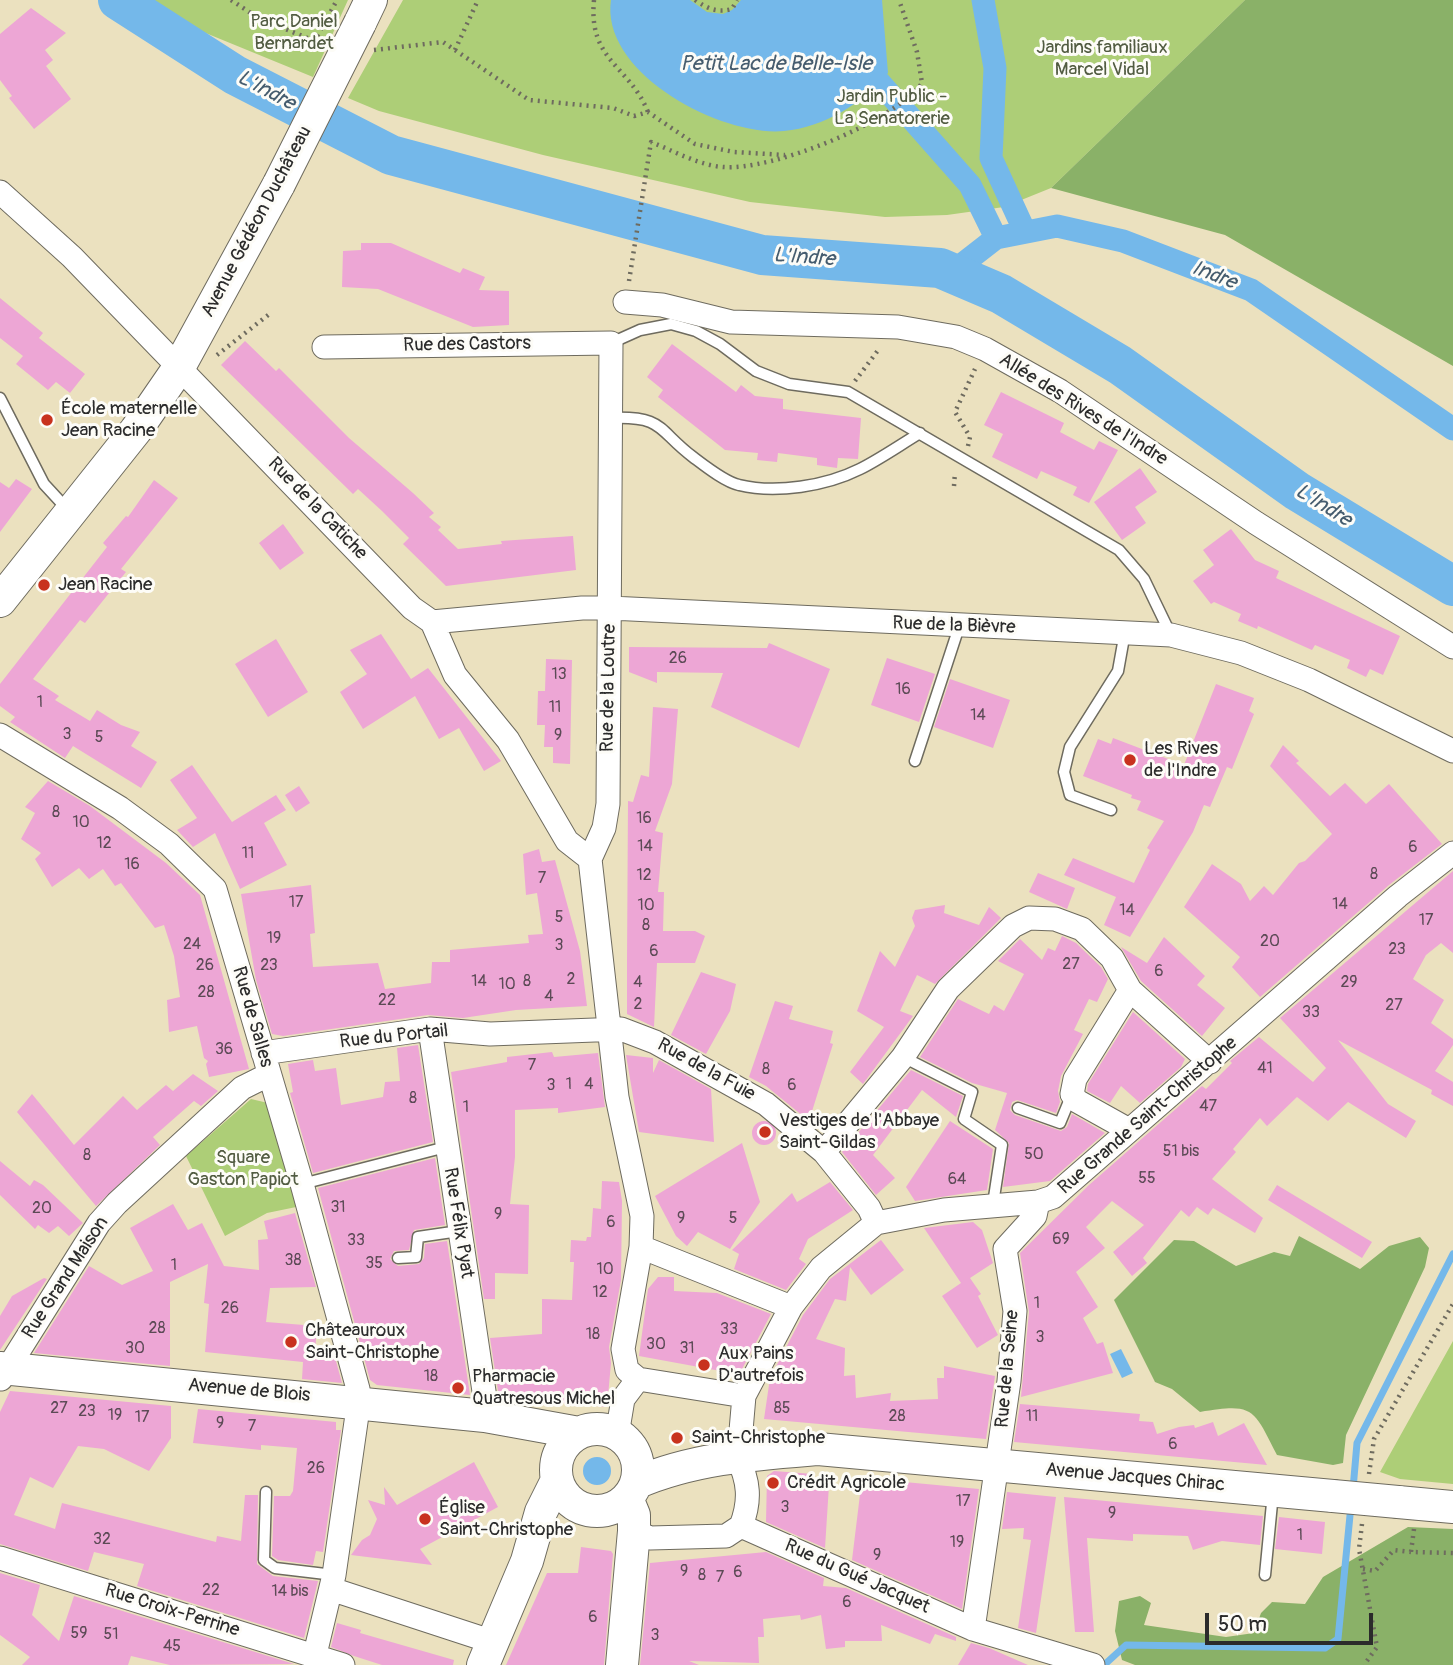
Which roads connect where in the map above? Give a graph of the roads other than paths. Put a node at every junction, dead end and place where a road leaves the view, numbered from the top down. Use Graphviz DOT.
graph roads {
  1 [pos="365,12"];
  2 [pos="0,192"];
  3 [pos="625,302"];
  4 [pos="611,343"];
  5 [pos="324,347"];
  6 [pos="178,369"];
  7 [pos="0,398"];
  8 [pos="611,418"];
  9 [pos="920,433"];
  10 [pos="70,513"];
  11 [pos="0,601"];
  12 [pos="610,608"];
  13 [pos="432,622"];
  14 [pos="960,627"];
  15 [pos="1125,632"];
  16 [pos="1171,635"];
  17 [pos="1453,647"];
  18 [pos="0,735"];
  19 [pos="1453,751"];
  20 [pos="915,761"];
  21 [pos="1111,810"];
  22 [pos="1453,853"];
  23 [pos="590,859"];
  24 [pos="1129,990"];
  25 [pos="609,1028"];
  26 [pos="430,1030"];
  27 [pos="263,1053"];
  28 [pos="903,1057"];
  29 [pos="1210,1062"];
  30 [pos="268,1075"];
  31 [pos="1072,1094"];
  32 [pos="1018,1108"];
  33 [pos="1129,1129"];
  34 [pos="446,1147"];
  35 [pos="824,1152"];
  36 [pos="302,1184"];
  37 [pos="1038,1202"];
  38 [pos="993,1204"];
  39 [pos="876,1223"];
  40 [pos="458,1231"];
  41 [pos="640,1247"];
  42 [pos="398,1258"];
  43 [pos="791,1307"];
  44 [pos="2,1373"];
  45 [pos="638,1379"];
  46 [pos="744,1396"];
  47 [pos="359,1401"];
  48 [pos="492,1417"];
  49 [pos="579,1433"];
  50 [pos="623,1440"];
  51 [pos="738,1449"];
  52 [pos="999,1466"];
  53 [pos="556,1474"];
  54 [pos="631,1490"];
  55 [pos="1273,1490"];
  56 [pos="266,1492"];
  57 [pos="1453,1507"];
  58 [pos="589,1511"];
  59 [pos="741,1526"];
  60 [pos="634,1531"];
  61 [pos="0,1558"];
  62 [pos="527,1561"];
  63 [pos="1265,1575"];
  64 [pos="333,1583"];
  65 [pos="973,1629"];
  66 [pos="314,1654"];
  67 [pos="489,1654"];
  68 [pos="1088,1663"];
  69 [pos="343,1665"];
  70 [pos="622,1665"];
  1 -- 6 [label="main road, Avenue Gédéon Duchâteau, bridge"];
  2 -- 6 [label="street, Rue de la Catiche"];
  3 -- 17 [label="street, Allée des Rives de l'Indre"];
  4 -- 5 [label="street, Rue des Castors"];
  4 -- 8 [label="street, Rue de la Loutre"];
  4 -- 9 [label="lane"];
  6 -- 10 [label="main road, Avenue Gédéon Duchâteau"];
  6 -- 13 [label="street, Rue de la Catiche"];
  7 -- 10 [label="lane"];
  8 -- 9 [label="lane"];
  8 -- 12 [label="street, Rue de la Loutre"];
  9 -- 16 [label="lane"];
  10 -- 11 [label="main road, Avenue Gédéon Duchâteau"];
  12 -- 13 [label="street, Rue de la Bièvre"];
  12 -- 14 [label="street, Rue de la Bièvre"];
  12 -- 23 [label="street, Rue de la Loutre"];
  13 -- 23 [label="street, Rue de la Catiche"];
  14 -- 15 [label="street, Rue de la Bièvre"];
  14 -- 20 [label="lane"];
  15 -- 16 [label="street, Rue de la Bièvre"];
  15 -- 21 [label="lane"];
  16 -- 19 [label="street, Rue de la Bièvre"];
  18 -- 27 [label="street, Rue de Salles"];
  22 -- 29 [label="street, Rue Grande Saint-Christophe"];
  23 -- 25 [label="street"];
  24 -- 28 [label="street"];
  24 -- 29 [label="street"];
  24 -- 31 [label="street"];
  25 -- 26 [label="street, Rue du Portail"];
  25 -- 35 [label="street, Rue de la Fuie"];
  25 -- 41 [label="street"];
  26 -- 27 [label="street, Rue du Portail"];
  26 -- 34 [label="street, Rue Félix Pyat"];
  27 -- 30 [label="street, Rue de Salles"];
  28 -- 35 [label="street"];
  28 -- 38 [label="lane"];
  29 -- 33 [label="street, Rue Grande Saint-Christophe"];
  30 -- 36 [label="street, Rue de Salles"];
  30 -- 44 [label="street, Rue Grand Maison"];
  31 -- 32 [label="lane"];
  31 -- 33 [label="street"];
  33 -- 37 [label="street, Rue Grande Saint-Christophe"];
  34 -- 36 [label="lane"];
  34 -- 40 [label="street, Rue Félix Pyat"];
  35 -- 39 [label="street, Rue de la Fuie"];
  36 -- 47 [label="street, Rue de Salles"];
  37 -- 38 [label="street, Rue Grande Saint-Christophe"];
  37 -- 52 [label="street, Rue de la Seine"];
  38 -- 39 [label="street, Rue Grande Saint-Christophe"];
  39 -- 43 [label="street"];
  40 -- 42 [label="lane"];
  40 -- 48 [label="street, Rue Félix Pyat"];
  41 -- 43 [label="street"];
  41 -- 45 [label="street"];
  43 -- 46 [label="street"];
  44 -- 47 [label="main road, Avenue de Blois"];
  45 -- 46 [label="street"];
  45 -- 50 [label="street"];
  46 -- 51 [label="street"];
  47 -- 48 [label="main road, Avenue de Blois"];
  47 -- 64 [label="street"];
  48 -- 49 [label="main road, Avenue de Blois"];
  48 -- 53 [label="main road, Avenue de Blois"];
  49 -- 50 [label="main road"];
  49 -- 53 [label="main road"];
  50 -- 51 [label="main road"];
  50 -- 54 [label="main road"];
  51 -- 52 [label="main road, Avenue Jacques Chirac"];
  51 -- 54 [label="main road"];
  51 -- 59 [label="street"];
  52 -- 55 [label="main road, Avenue Jacques Chirac"];
  52 -- 65 [label="street"];
  53 -- 58 [label="main road"];
  53 -- 62 [label="main road"];
  54 -- 58 [label="main road"];
  54 -- 60 [label="main road"];
  55 -- 57 [label="main road, Avenue Jacques Chirac, bridge"];
  55 -- 63 [label="lane"];
  56 -- 64 [label="lane"];
  58 -- 62 [label="main road"];
  59 -- 60 [label="street"];
  59 -- 65 [label="street, Rue du Gué Jacquet"];
  60 -- 70 [label="main road"];
  61 -- 66 [label="street, Rue Croix-Perrine"];
  62 -- 67 [label="main road"];
  64 -- 66 [label="street"];
  64 -- 67 [label="street"];
  65 -- 68 [label="street, Rue du Gué Jacquet"];
  66 -- 69 [label="street, Rue Croix-Perrine"];
}
